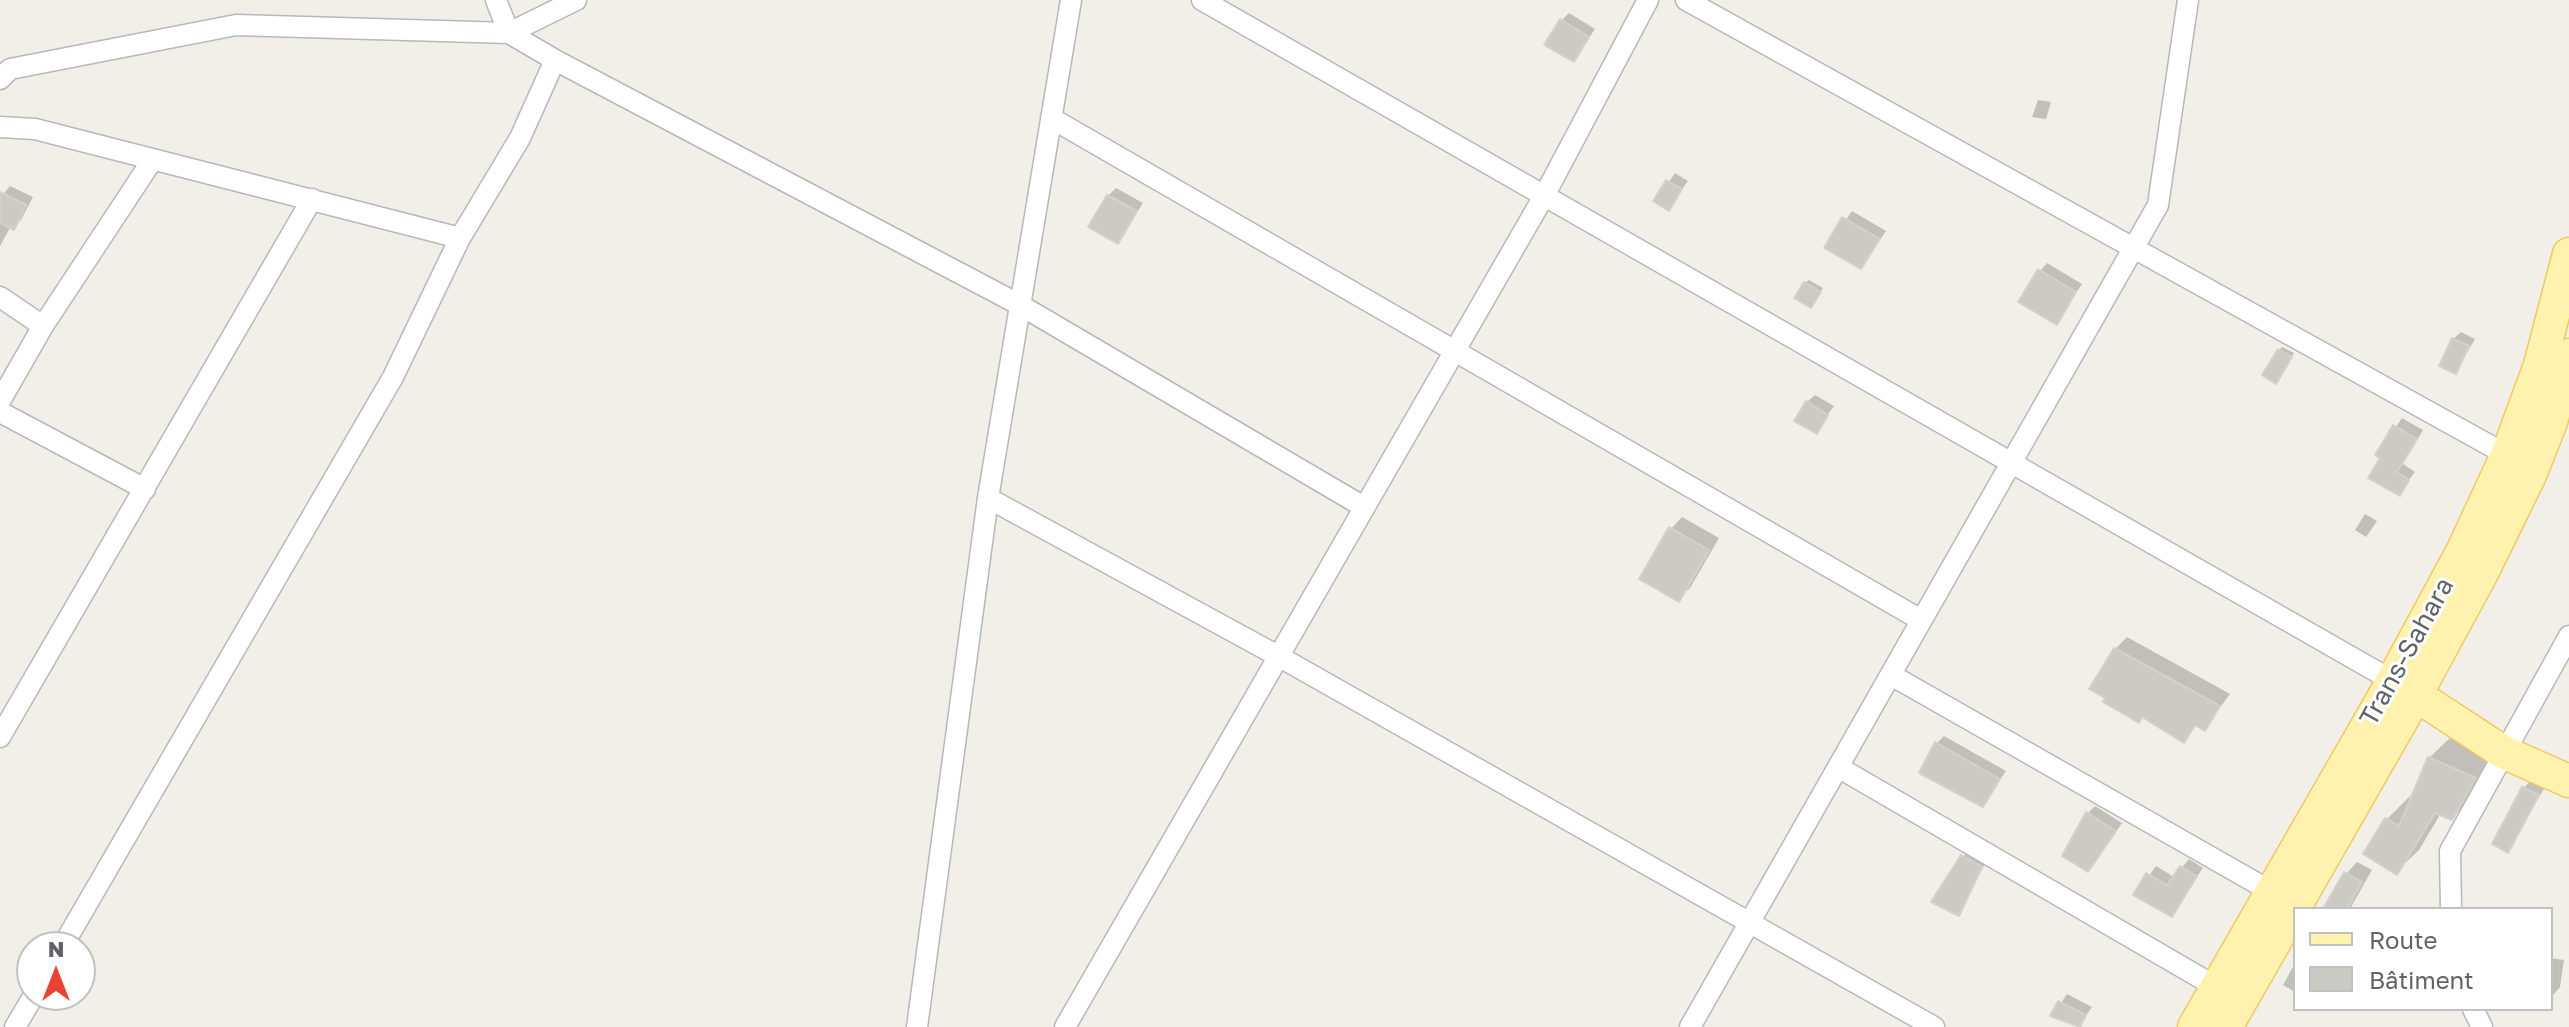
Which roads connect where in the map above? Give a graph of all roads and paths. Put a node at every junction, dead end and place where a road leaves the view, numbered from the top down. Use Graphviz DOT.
graph roads {
  1 [pos="496,0"];
  2 [pos="576,0"];
  3 [pos="1071,0"];
  4 [pos="1202,0"];
  5 [pos="1648,0"];
  6 [pos="1686,0"];
  7 [pos="2188,0"];
  8 [pos="509,33"];
  9 [pos="555,60"];
  10 [pos="0,79"];
  11 [pos="1051,118"];
  12 [pos="0,127"];
  13 [pos="153,159"];
  14 [pos="1544,196"];
  15 [pos="312,199"];
  16 [pos="460,238"];
  17 [pos="2134,248"];
  18 [pos="2569,254"];
  19 [pos="0,297"];
  20 [pos="1020,305"];
  21 [pos="43,326"];
  22 [pos="1454,351"];
  23 [pos="2569,355"];
  24 [pos="0,401"];
  25 [pos="0,412"];
  26 [pos="2507,455"];
  27 [pos="2011,463"];
  28 [pos="145,489"];
  29 [pos="988,498"];
  30 [pos="1364,507"];
  31 [pos="1921,620"];
  32 [pos="2569,636"];
  33 [pos="1278,656"];
  34 [pos="1891,675"];
  35 [pos="2405,686"];
  36 [pos="0,737"];
  37 [pos="2503,752"];
  38 [pos="1838,767"];
  39 [pos="2569,781"];
  40 [pos="2272,892"];
  41 [pos="2451,907"];
  42 [pos="1749,923"];
  43 [pos="71,931"];
  44 [pos="2218,988"];
  45 [pos="917,1027"];
  46 [pos="1065,1027"];
  47 [pos="1690,1027"];
  48 [pos="1934,1027"];
  49 [pos="2194,1027"];
  50 [pos="2226,1027"];
  1 -- 8 [label="street"];
  2 -- 8 [label="street"];
  3 -- 11 [label="street"];
  4 -- 14 [label="street"];
  5 -- 14 [label="street"];
  6 -- 17 [label="street"];
  7 -- 17 [label="street"];
  8 -- 9 [label="street"];
  8 -- 10 [label="street"];
  9 -- 16 [label="street"];
  9 -- 20 [label="street"];
  11 -- 20 [label="street"];
  11 -- 22 [label="street"];
  12 -- 13 [label="street"];
  13 -- 15 [label="street"];
  13 -- 21 [label="street"];
  14 -- 22 [label="street"];
  14 -- 27 [label="street"];
  15 -- 16 [label="street"];
  15 -- 28 [label="street"];
  16 -- 43 [label="street"];
  17 -- 26 [label="street"];
  17 -- 27 [label="street"];
  18 -- 26 [label="main road, Trans-Sahara"];
  19 -- 21 [label="street"];
  20 -- 29 [label="street"];
  20 -- 30 [label="street"];
  21 -- 24 [label="street"];
  22 -- 30 [label="street"];
  22 -- 31 [label="street"];
  23 -- 35 [label="main road, Trans-Sahara"];
  25 -- 28 [label="street"];
  26 -- 35 [label="main road, Trans-Sahara"];
  27 -- 31 [label="street"];
  27 -- 35 [label="street"];
  28 -- 36 [label="street"];
  29 -- 33 [label="street"];
  29 -- 45 [label="street"];
  30 -- 33 [label="street"];
  31 -- 34 [label="street"];
  32 -- 37 [label="street"];
  33 -- 42 [label="street"];
  33 -- 46 [label="street"];
  34 -- 38 [label="street"];
  34 -- 40 [label="street"];
  35 -- 37 [label="main road"];
  35 -- 40 [label="main road, Trans-Sahara"];
  35 -- 50 [label="main road, Trans-Sahara"];
  37 -- 39 [label="main road"];
  37 -- 41 [label="street"];
  38 -- 42 [label="street"];
  38 -- 44 [label="street"];
  40 -- 44 [label="main road, Trans-Sahara"];
  42 -- 47 [label="street"];
  42 -- 48 [label="street"];
  44 -- 49 [label="main road, Trans-Sahara"];
}
